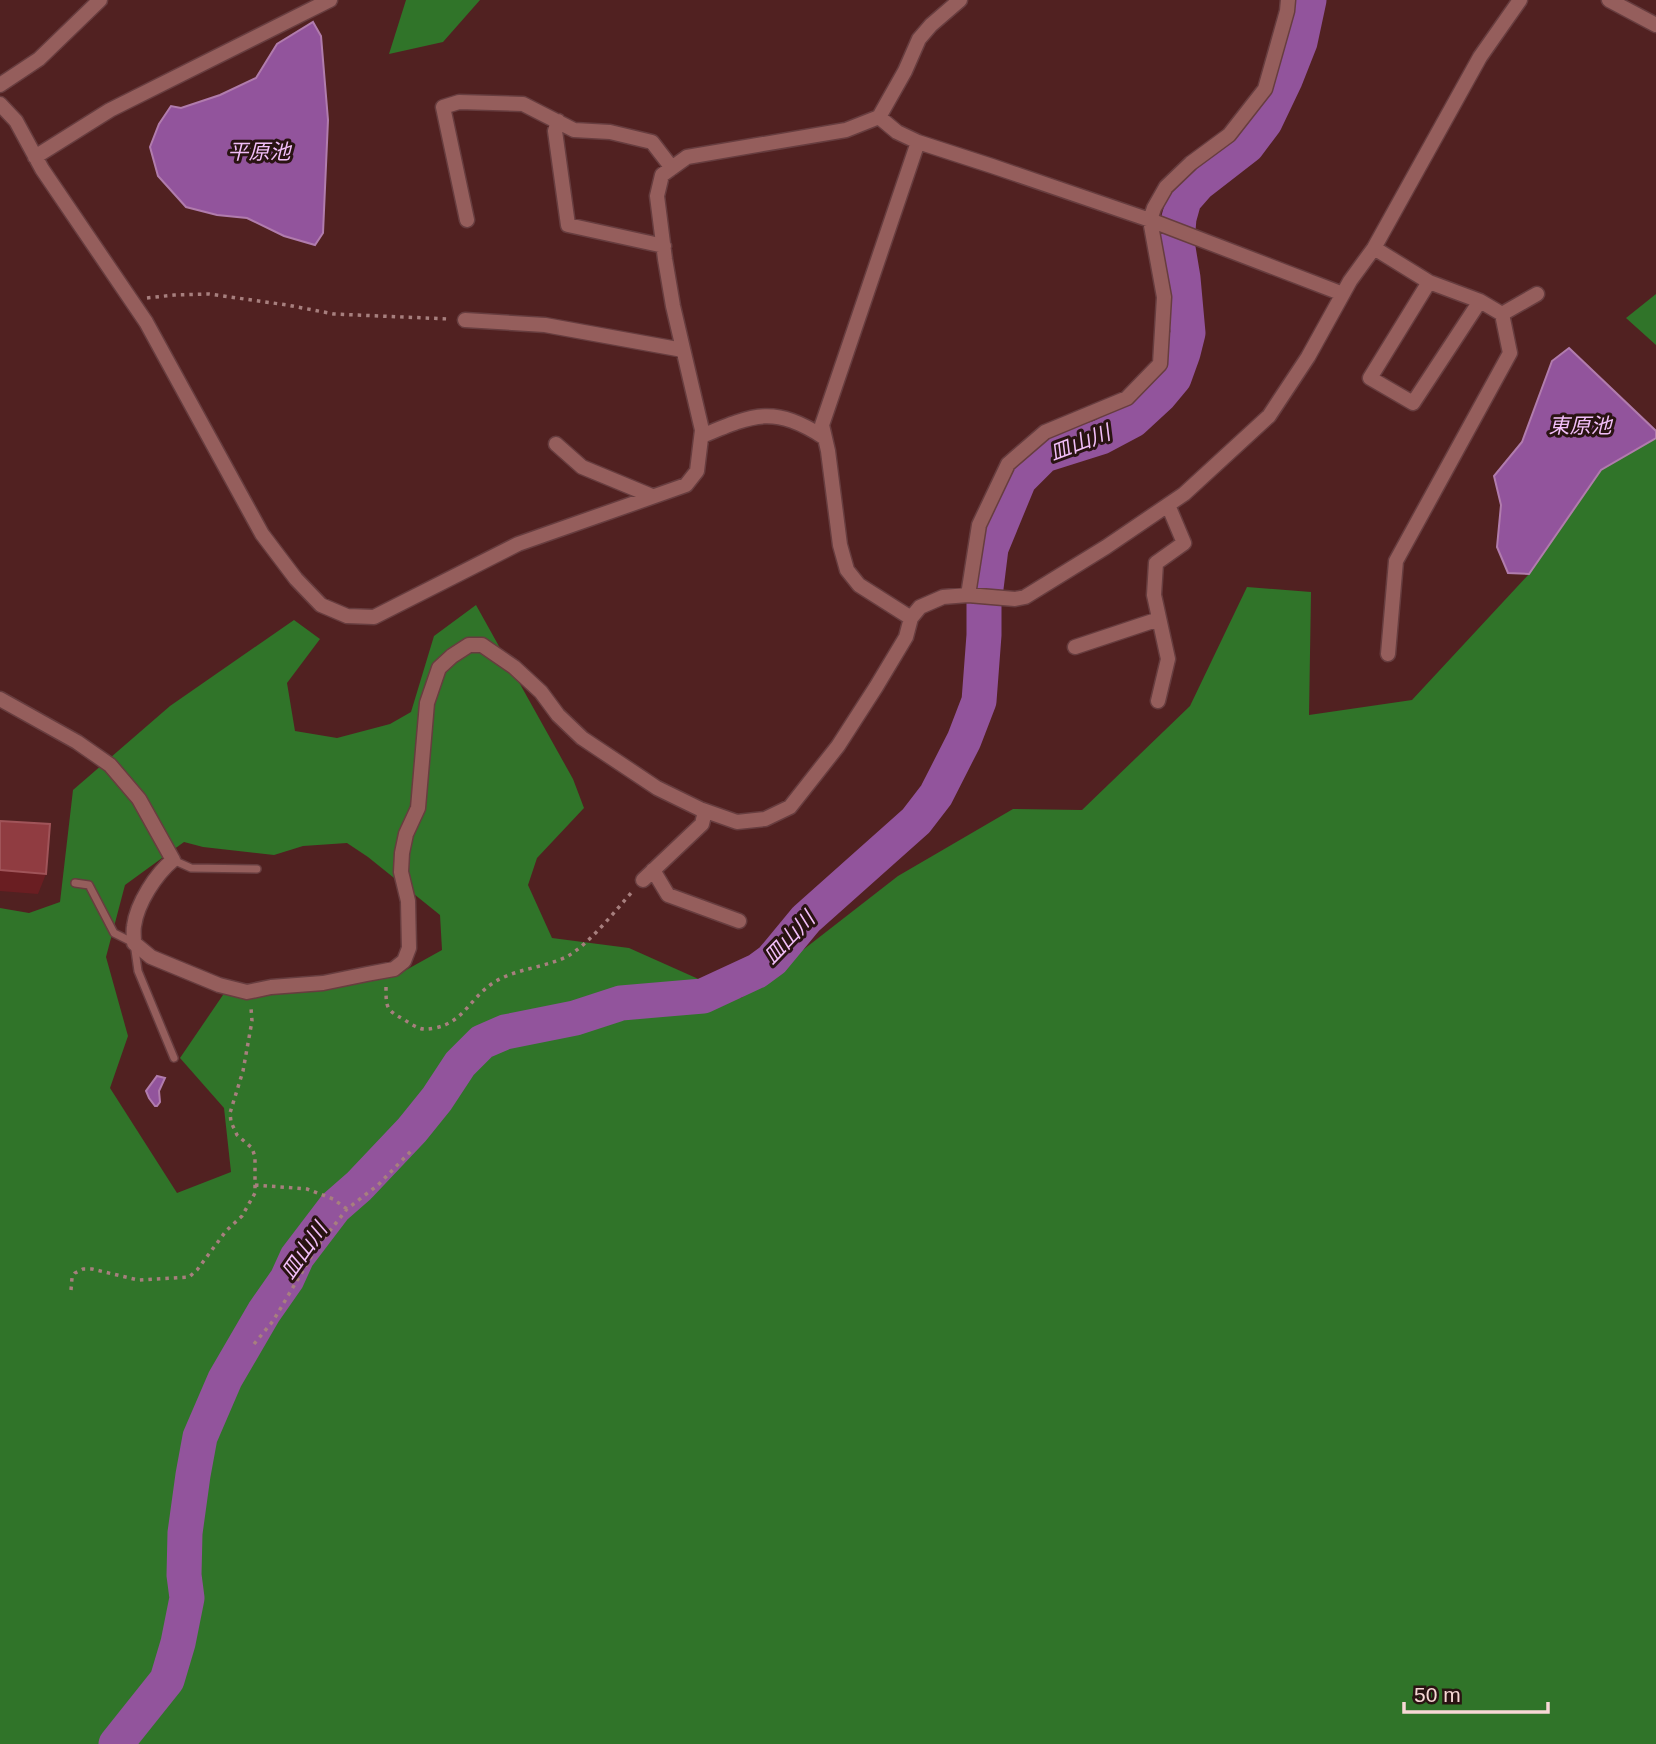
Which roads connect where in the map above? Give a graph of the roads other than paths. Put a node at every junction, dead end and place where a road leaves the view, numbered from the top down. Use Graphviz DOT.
graph roads {
  1 [pos="100,0"];
  2 [pos="330,0"];
  3 [pos="960,0"];
  4 [pos="1288,0"];
  5 [pos="1520,0"];
  6 [pos="1609,0"];
  7 [pos="1656,25"];
  8 [pos="0,85"];
  9 [pos="0,104"];
  10 [pos="879,117"];
  11 [pos="558,121"];
  12 [pos="918,142"];
  13 [pos="35,157"];
  14 [pos="672,168"];
  15 [pos="467,220"];
  16 [pos="1150,220"];
  17 [pos="664,246"];
  18 [pos="1374,248"];
  19 [pos="1429,282"];
  20 [pos="1343,294"];
  21 [pos="1537,294"];
  22 [pos="1480,301"];
  23 [pos="1502,314"];
  24 [pos="465,320"];
  25 [pos="683,351"];
  26 [pos="702,436"];
  27 [pos="825,438"];
  28 [pos="556,444"];
  29 [pos="652,496"];
  30 [pos="1168,505"];
  31 [pos="968,595"];
  32 [pos="911,618"];
  33 [pos="1159,619"];
  34 [pos="1075,647"];
  35 [pos="1388,654"];
  36 [pos="0,699"];
  37 [pos="1158,701"];
  38 [pos="705,811"];
  39 [pos="173,860"];
  40 [pos="257,869"];
  41 [pos="75,883"];
  42 [pos="739,921"];
  43 [pos="134,943"];
  44 [pos="174,1058"];
  1 -- 8 [label="street"];
  2 -- 13 [label="street"];
  3 -- 10 [label="street"];
  4 -- 16 [label="street"];
  5 -- 18 [label="street"];
  6 -- 7 [label="street"];
  9 -- 13 [label="street"];
  10 -- 12 [label="street"];
  10 -- 14 [label="street"];
  11 -- 14 [label="street"];
  11 -- 15 [label="street"];
  11 -- 17 [label="street"];
  12 -- 16 [label="street"];
  12 -- 27 [label="street"];
  13 -- 29 [label="street"];
  14 -- 17 [label="street"];
  16 -- 20 [label="street"];
  16 -- 31 [label="street"];
  17 -- 25 [label="street"];
  18 -- 19 [label="street"];
  18 -- 20 [label="street"];
  19 -- 22 [label="street"];
  19 -- 22 [label="street"];
  20 -- 30 [label="street"];
  21 -- 23 [label="street"];
  22 -- 23 [label="street"];
  23 -- 35 [label="street"];
  24 -- 25 [label="street"];
  25 -- 26 [label="street"];
  26 -- 27 [label="street"];
  26 -- 29 [label="street"];
  27 -- 32 [label="street"];
  28 -- 29 [label="street"];
  30 -- 31 [label="street"];
  30 -- 33 [label="street"];
  31 -- 32 [label="street"];
  32 -- 38 [label="street"];
  33 -- 34 [label="street"];
  33 -- 37 [label="street"];
  36 -- 39 [label="street"];
  38 -- 42 [label="street"];
  38 -- 43 [label="street"];
  39 -- 40 [label="lane"];
  39 -- 43 [label="street"];
  41 -- 43 [label="lane"];
  43 -- 44 [label="lane"];
}
